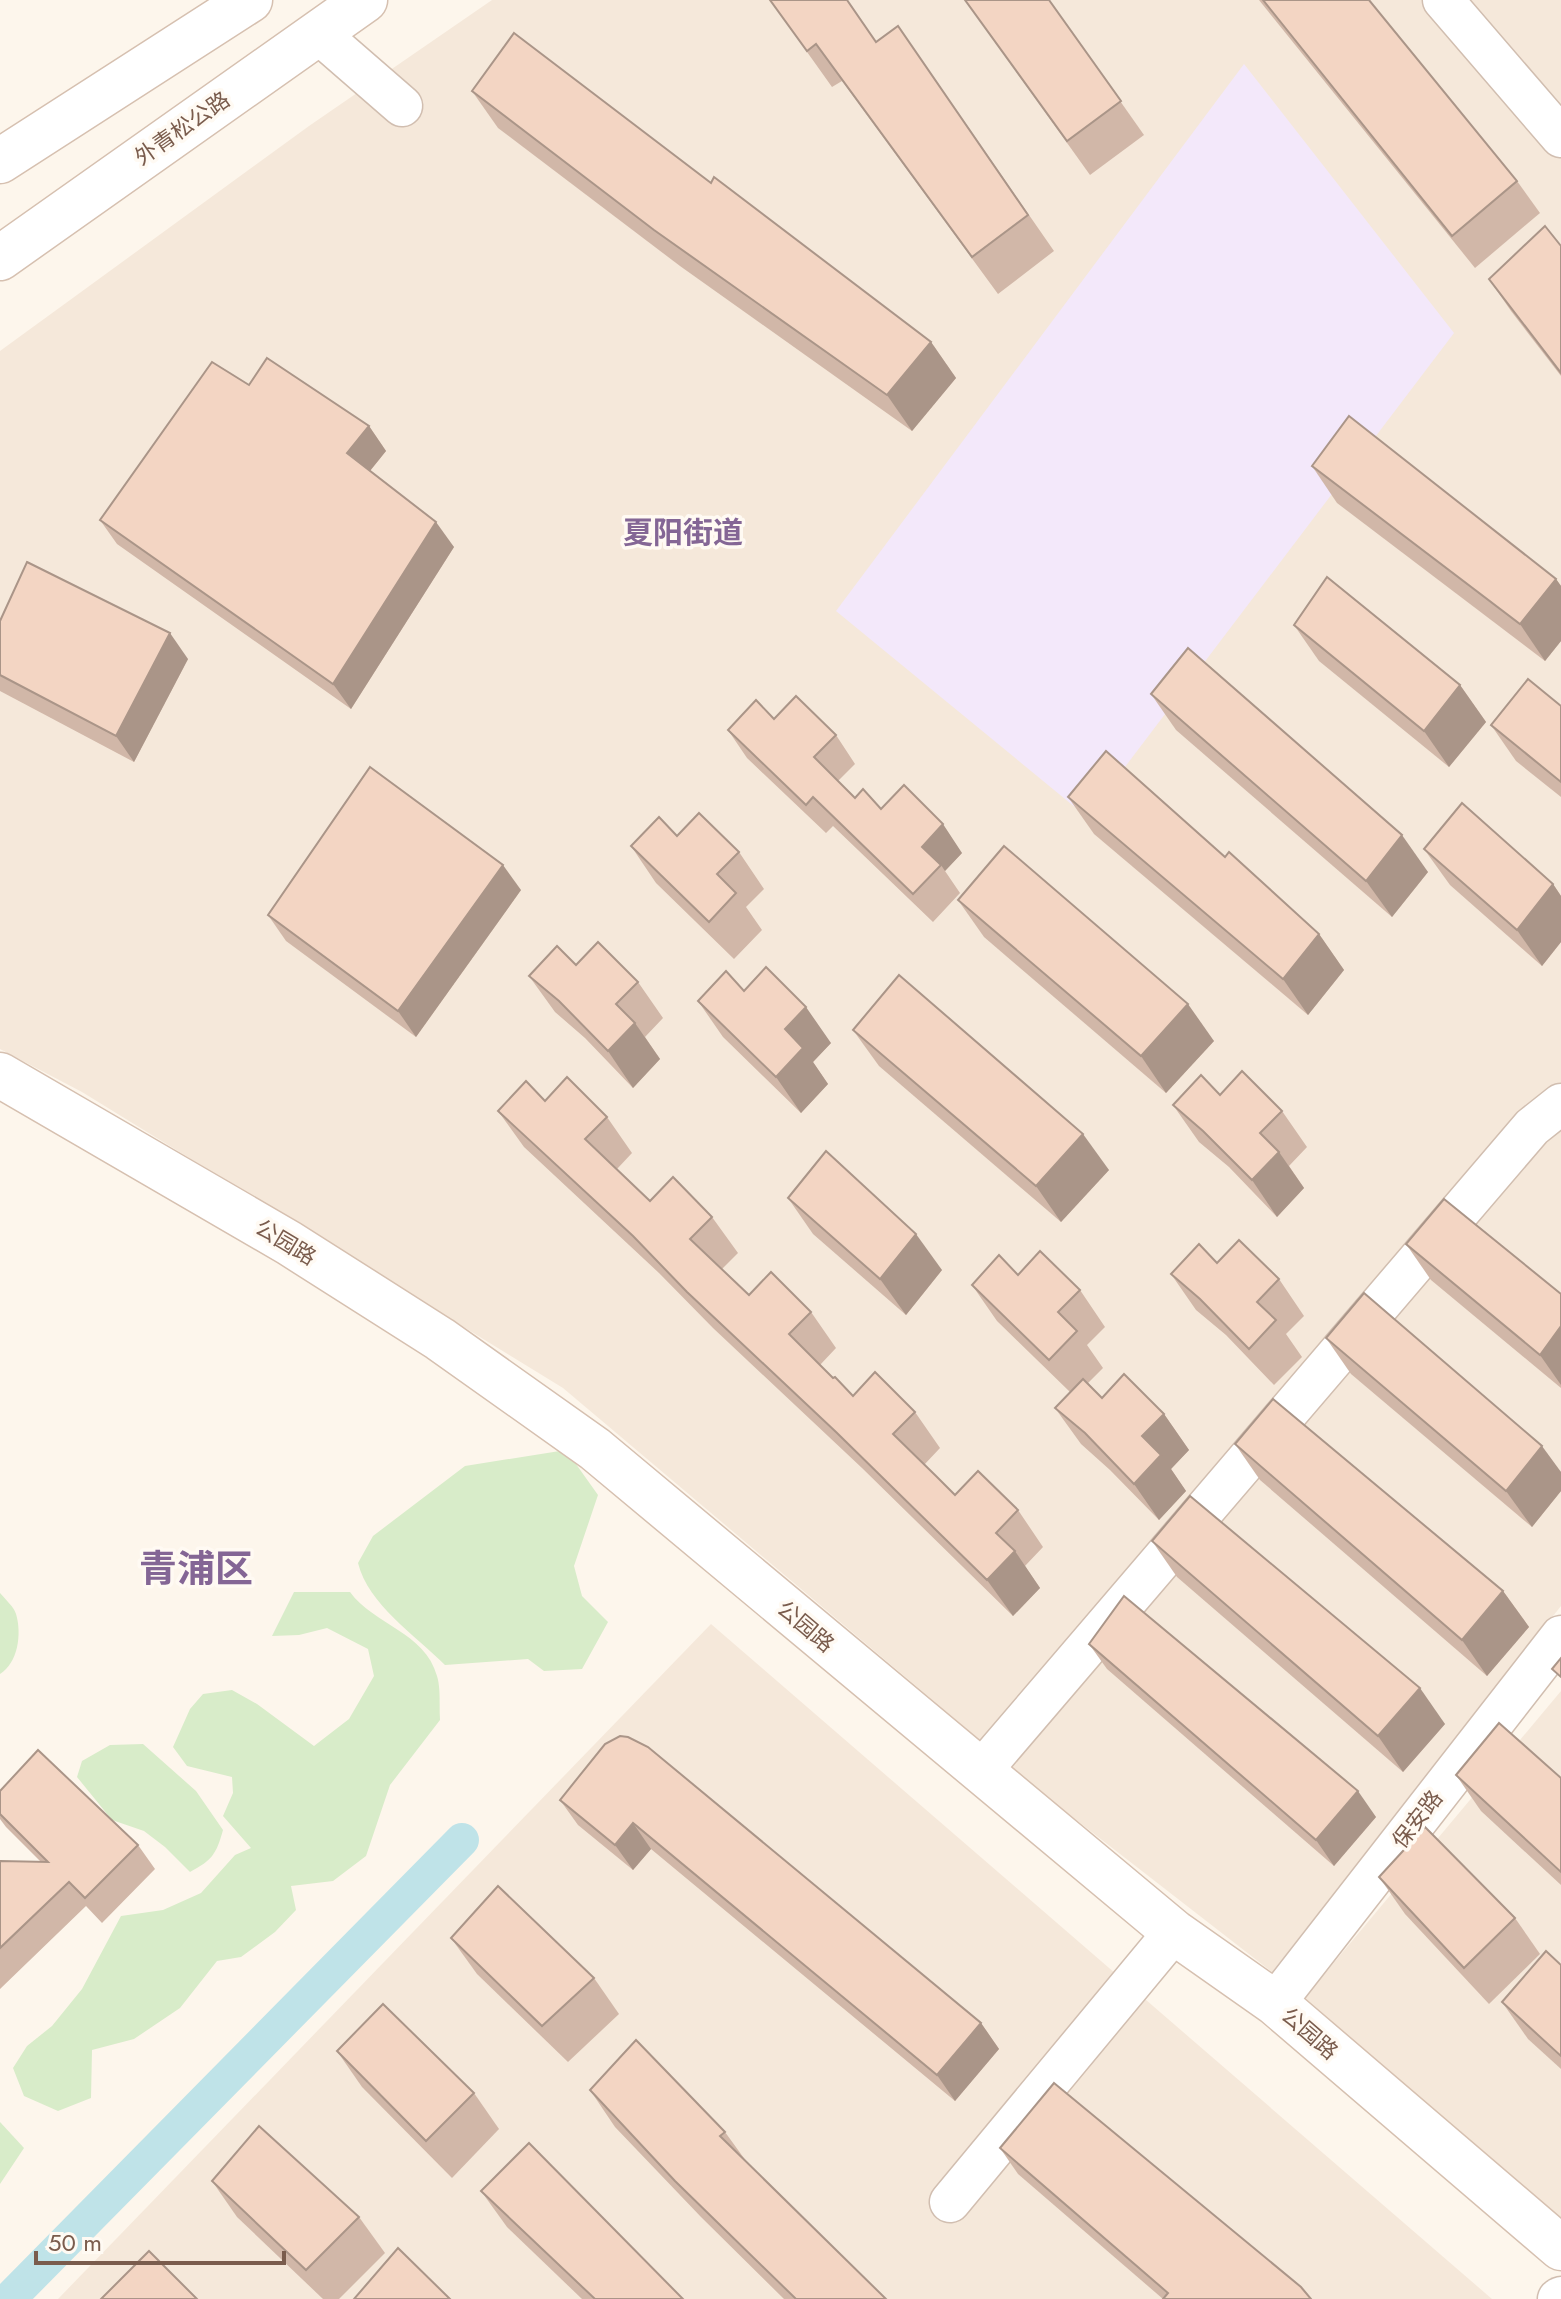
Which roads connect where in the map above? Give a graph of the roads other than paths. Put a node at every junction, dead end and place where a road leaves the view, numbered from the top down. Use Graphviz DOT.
graph roads {
  1 [pos="250,0"];
  2 [pos="365,0"];
  3 [pos="1443,0"];
  4 [pos="318,33"];
  5 [pos="402,106"];
  6 [pos="1561,137"];
  7 [pos="0,161"];
  8 [pos="0,258"];
  9 [pos="0,1075"];
  10 [pos="1561,1104"];
  11 [pos="1561,1636"];
  12 [pos="981,1771"];
  13 [pos="1174,1932"];
  14 [pos="1275,2003"];
  15 [pos="950,2202"];
  16 [pos="1561,2248"];
  1 -- 7 [label="street"];
  2 -- 4 [label="street, 外青松公路"];
  3 -- 6 [label="street"];
  4 -- 5 [label="street"];
  4 -- 8 [label="street, 外青松公路"];
  9 -- 12 [label="street, 公园路"];
  10 -- 12 [label="street"];
  11 -- 14 [label="street, 保安路"];
  12 -- 13 [label="street, 公园路"];
  13 -- 14 [label="street, 公园路"];
  13 -- 15 [label="street"];
  14 -- 16 [label="street, 公园路"];
}
